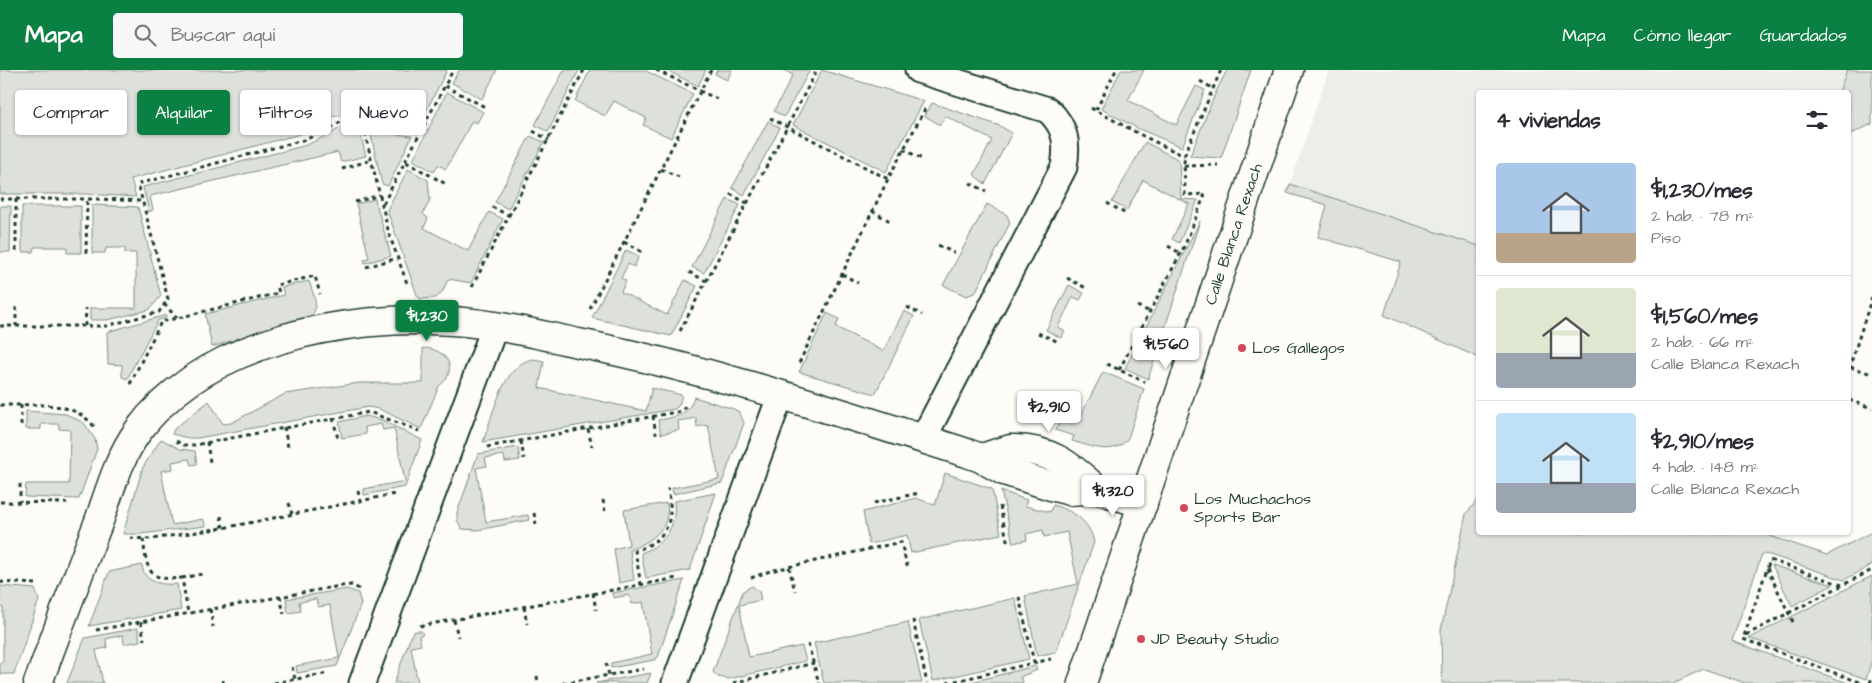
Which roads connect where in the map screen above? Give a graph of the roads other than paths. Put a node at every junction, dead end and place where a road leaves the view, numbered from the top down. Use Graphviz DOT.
graph roads {
  1 [pos="918,70"];
  2 [pos="1289,70"];
  3 [pos="495,326"];
  4 [pos="781,394"];
  5 [pos="923,439"];
  6 [pos="1143,504"];
  7 [pos="38,683"];
  8 [pos="362,683"];
  9 [pos="675,683"];
  10 [pos="1082,683"];
  1 -- 5 [label="lane"];
  2 -- 6 [label="street, Calle Blanca Rexach"];
  3 -- 4 [label="street"];
  3 -- 7 [label="street"];
  3 -- 8 [label="lane"];
  4 -- 5 [label="street"];
  4 -- 9 [label="lane"];
  5 -- 6 [label="street"];
  6 -- 10 [label="street, Calle Blanca Rexach"];
}
